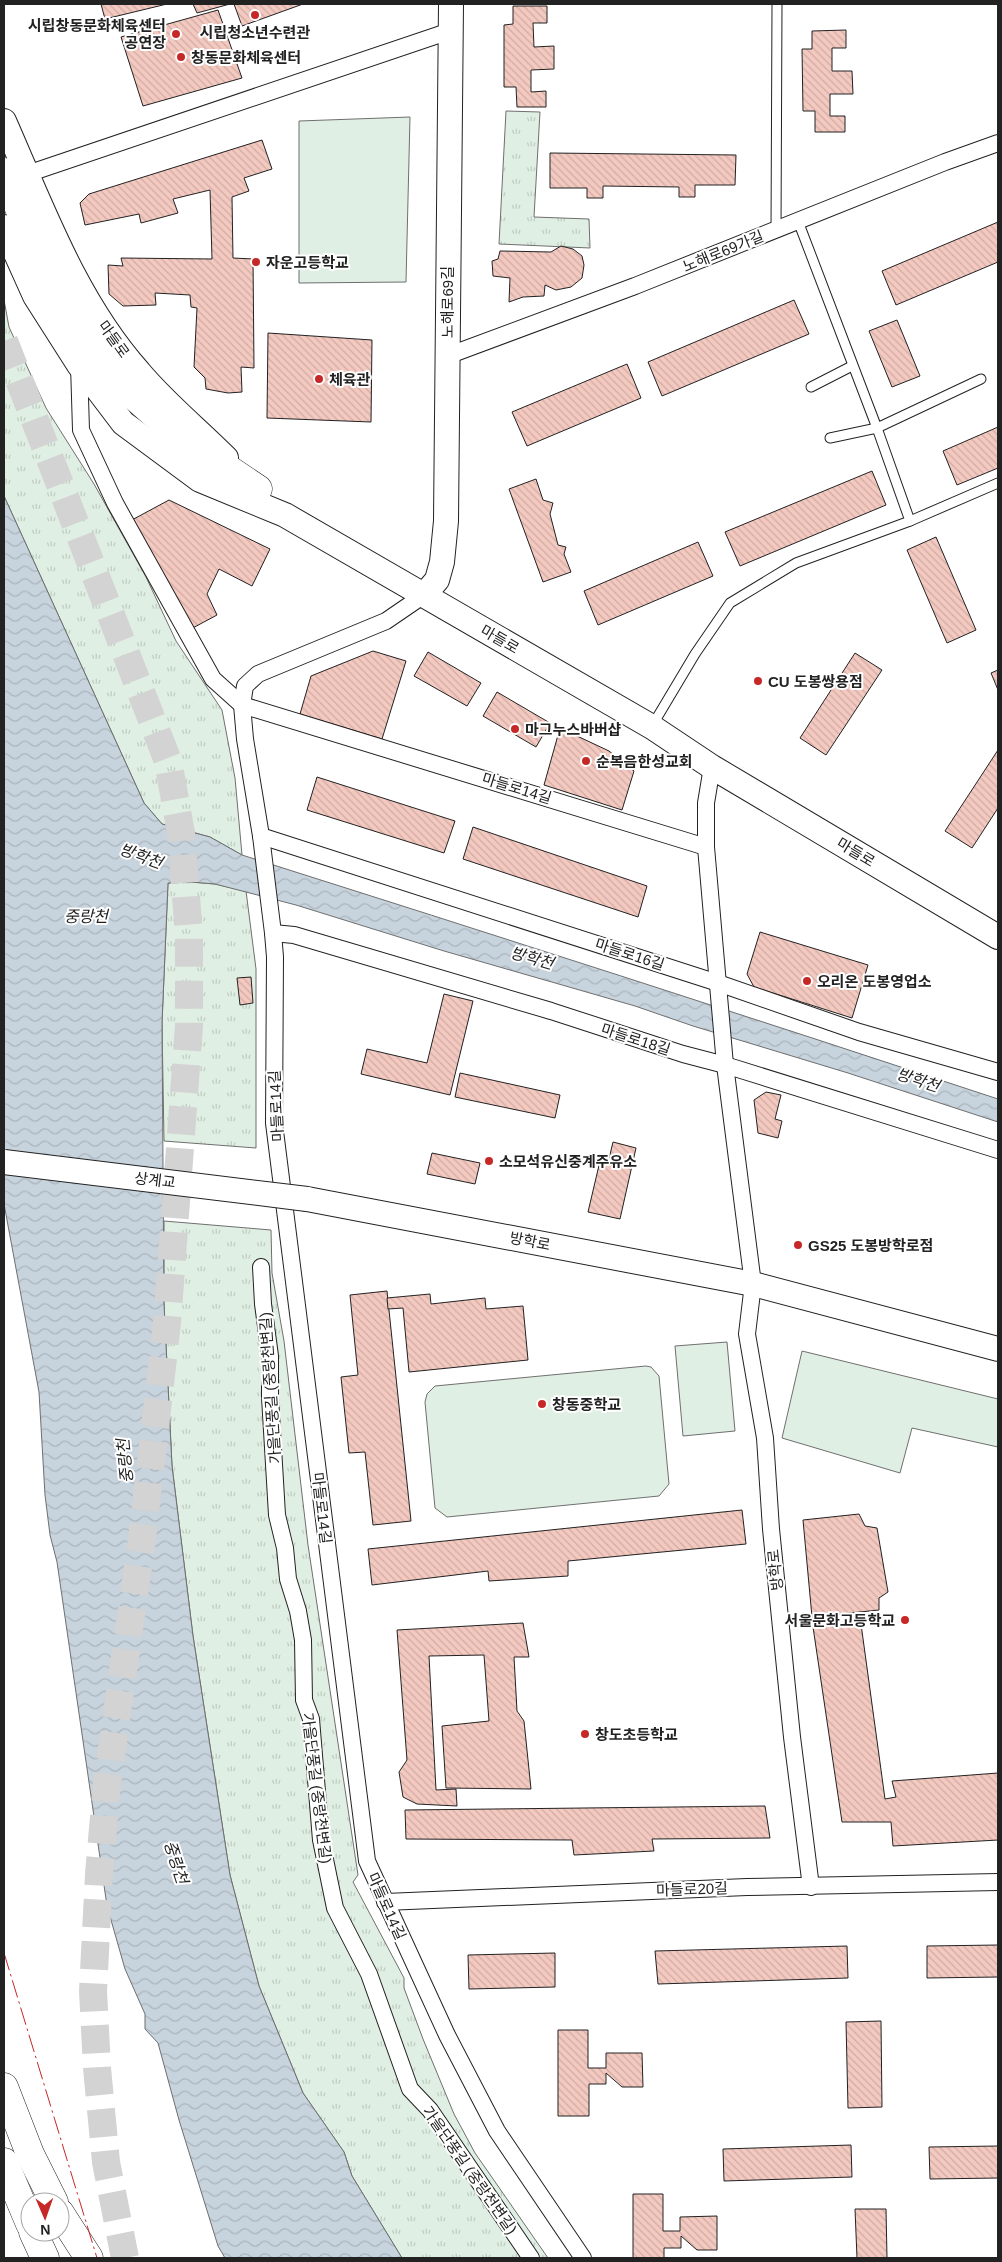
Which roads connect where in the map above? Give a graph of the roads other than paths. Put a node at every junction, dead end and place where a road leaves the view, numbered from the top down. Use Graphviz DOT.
graph roads {
  1 [pos="451,4"];
  2 [pos="777,4"];
  3 [pos="450,31"];
  4 [pos="4,121"];
  5 [pos="998,143"];
  6 [pos="16,173"];
  7 [pos="798,221"];
  8 [pos="4,227"];
  9 [pos="776,230"];
  10 [pos="447,356"];
  11 [pos="78,365"];
  12 [pos="852,366"];
  13 [pos="981,379"];
  14 [pos="811,387"];
  15 [pos="877,428"];
  16 [pos="830,438"];
  17 [pos="998,483"];
  18 [pos="258,489"];
  19 [pos="285,515"];
  20 [pos="910,521"];
  21 [pos="424,594"];
  22 [pos="242,705"];
  23 [pos="652,727"];
  24 [pos="712,767"];
  25 [pos="262,841"];
  26 [pos="706,846"];
  27 [pos="273,933"];
  28 [pos="998,937"];
  29 [pos="719,987"];
  30 [pos="724,1058"];
  31 [pos="998,1072"];
  32 [pos="998,1150"];
  33 [pos="4,1162"];
  34 [pos="307,1199"];
  35 [pos="261,1267"];
  36 [pos="753,1284"];
  37 [pos="998,1349"];
  38 [pos="998,1882"];
  39 [pos="811,1887"];
  40 [pos="385,1902"];
  41 [pos="4,2087"];
  42 [pos="4,2163"];
  43 [pos="49,2192"];
  44 [pos="20,2201"];
  45 [pos="70,2228"];
  46 [pos="38,2242"];
  47 [pos="45,2258"];
  48 [pos="90,2258"];
  49 [pos="531,2258"];
  50 [pos="584,2258"];
  1 -- 3 [label="main road, 노해로69길"];
  2 -- 9 [label="lane"];
  3 -- 6 [label="street"];
  3 -- 10 [label="main road, 노해로69길"];
  4 -- 6 [label="main road"];
  5 -- 7 [label="street, 노해로69가길"];
  6 -- 18 [label="highway"];
  7 -- 9 [label="street, 노해로69가길"];
  7 -- 12 [label="lane"];
  8 -- 11 [label="main road, 마들로"];
  9 -- 10 [label="street, 노해로69가길"];
  10 -- 21 [label="main road, 노해로69길"];
  11 -- 19 [label="main road, 마들로"];
  11 -- 22 [label="street"];
  12 -- 14 [label="lane"];
  12 -- 15 [label="lane"];
  13 -- 15 [label="lane"];
  15 -- 16 [label="lane"];
  15 -- 20 [label="lane"];
  17 -- 20 [label="lane"];
  18 -- 19 [label="main road, 마들로"];
  19 -- 21 [label="main road, 마들로"];
  20 -- 23 [label="lane"];
  21 -- 22 [label="street, 마들로14길"];
  21 -- 23 [label="main road, 마들로"];
  22 -- 25 [label="street, 마들로14길"];
  22 -- 26 [label="street, 마들로14길"];
  23 -- 24 [label="main road, 마들로"];
  24 -- 26 [label="street"];
  24 -- 28 [label="main road, 마들로"];
  25 -- 27 [label="street, 마들로14길"];
  25 -- 29 [label="street, 마들로16길"];
  26 -- 29 [label="street"];
  27 -- 30 [label="street, 마들로18길"];
  27 -- 40 [label="street, 마들로14길"];
  29 -- 30 [label="street, 방학로"];
  29 -- 31 [label="street, 마들로16길"];
  30 -- 32 [label="street, 마들로18길"];
  30 -- 36 [label="street, 방학로"];
  33 -- 34 [label="main road, 상계교, bridge"];
  34 -- 36 [label="main road, 방학로"];
  35 -- 49 [label="street, 가을단풍길 (중랑천변길)"];
  36 -- 37 [label="main road, 방학로"];
  36 -- 39 [label="street, 방학로"];
  38 -- 39 [label="street, 마들로20길"];
  39 -- 40 [label="street, 마들로20길"];
  40 -- 50 [label="street, 마들로14길"];
  41 -- 43 [label="highway"];
  42 -- 44 [label="highway"];
  45 -- 48 [label="highway"];
  46 -- 47 [label="highway"];
}
